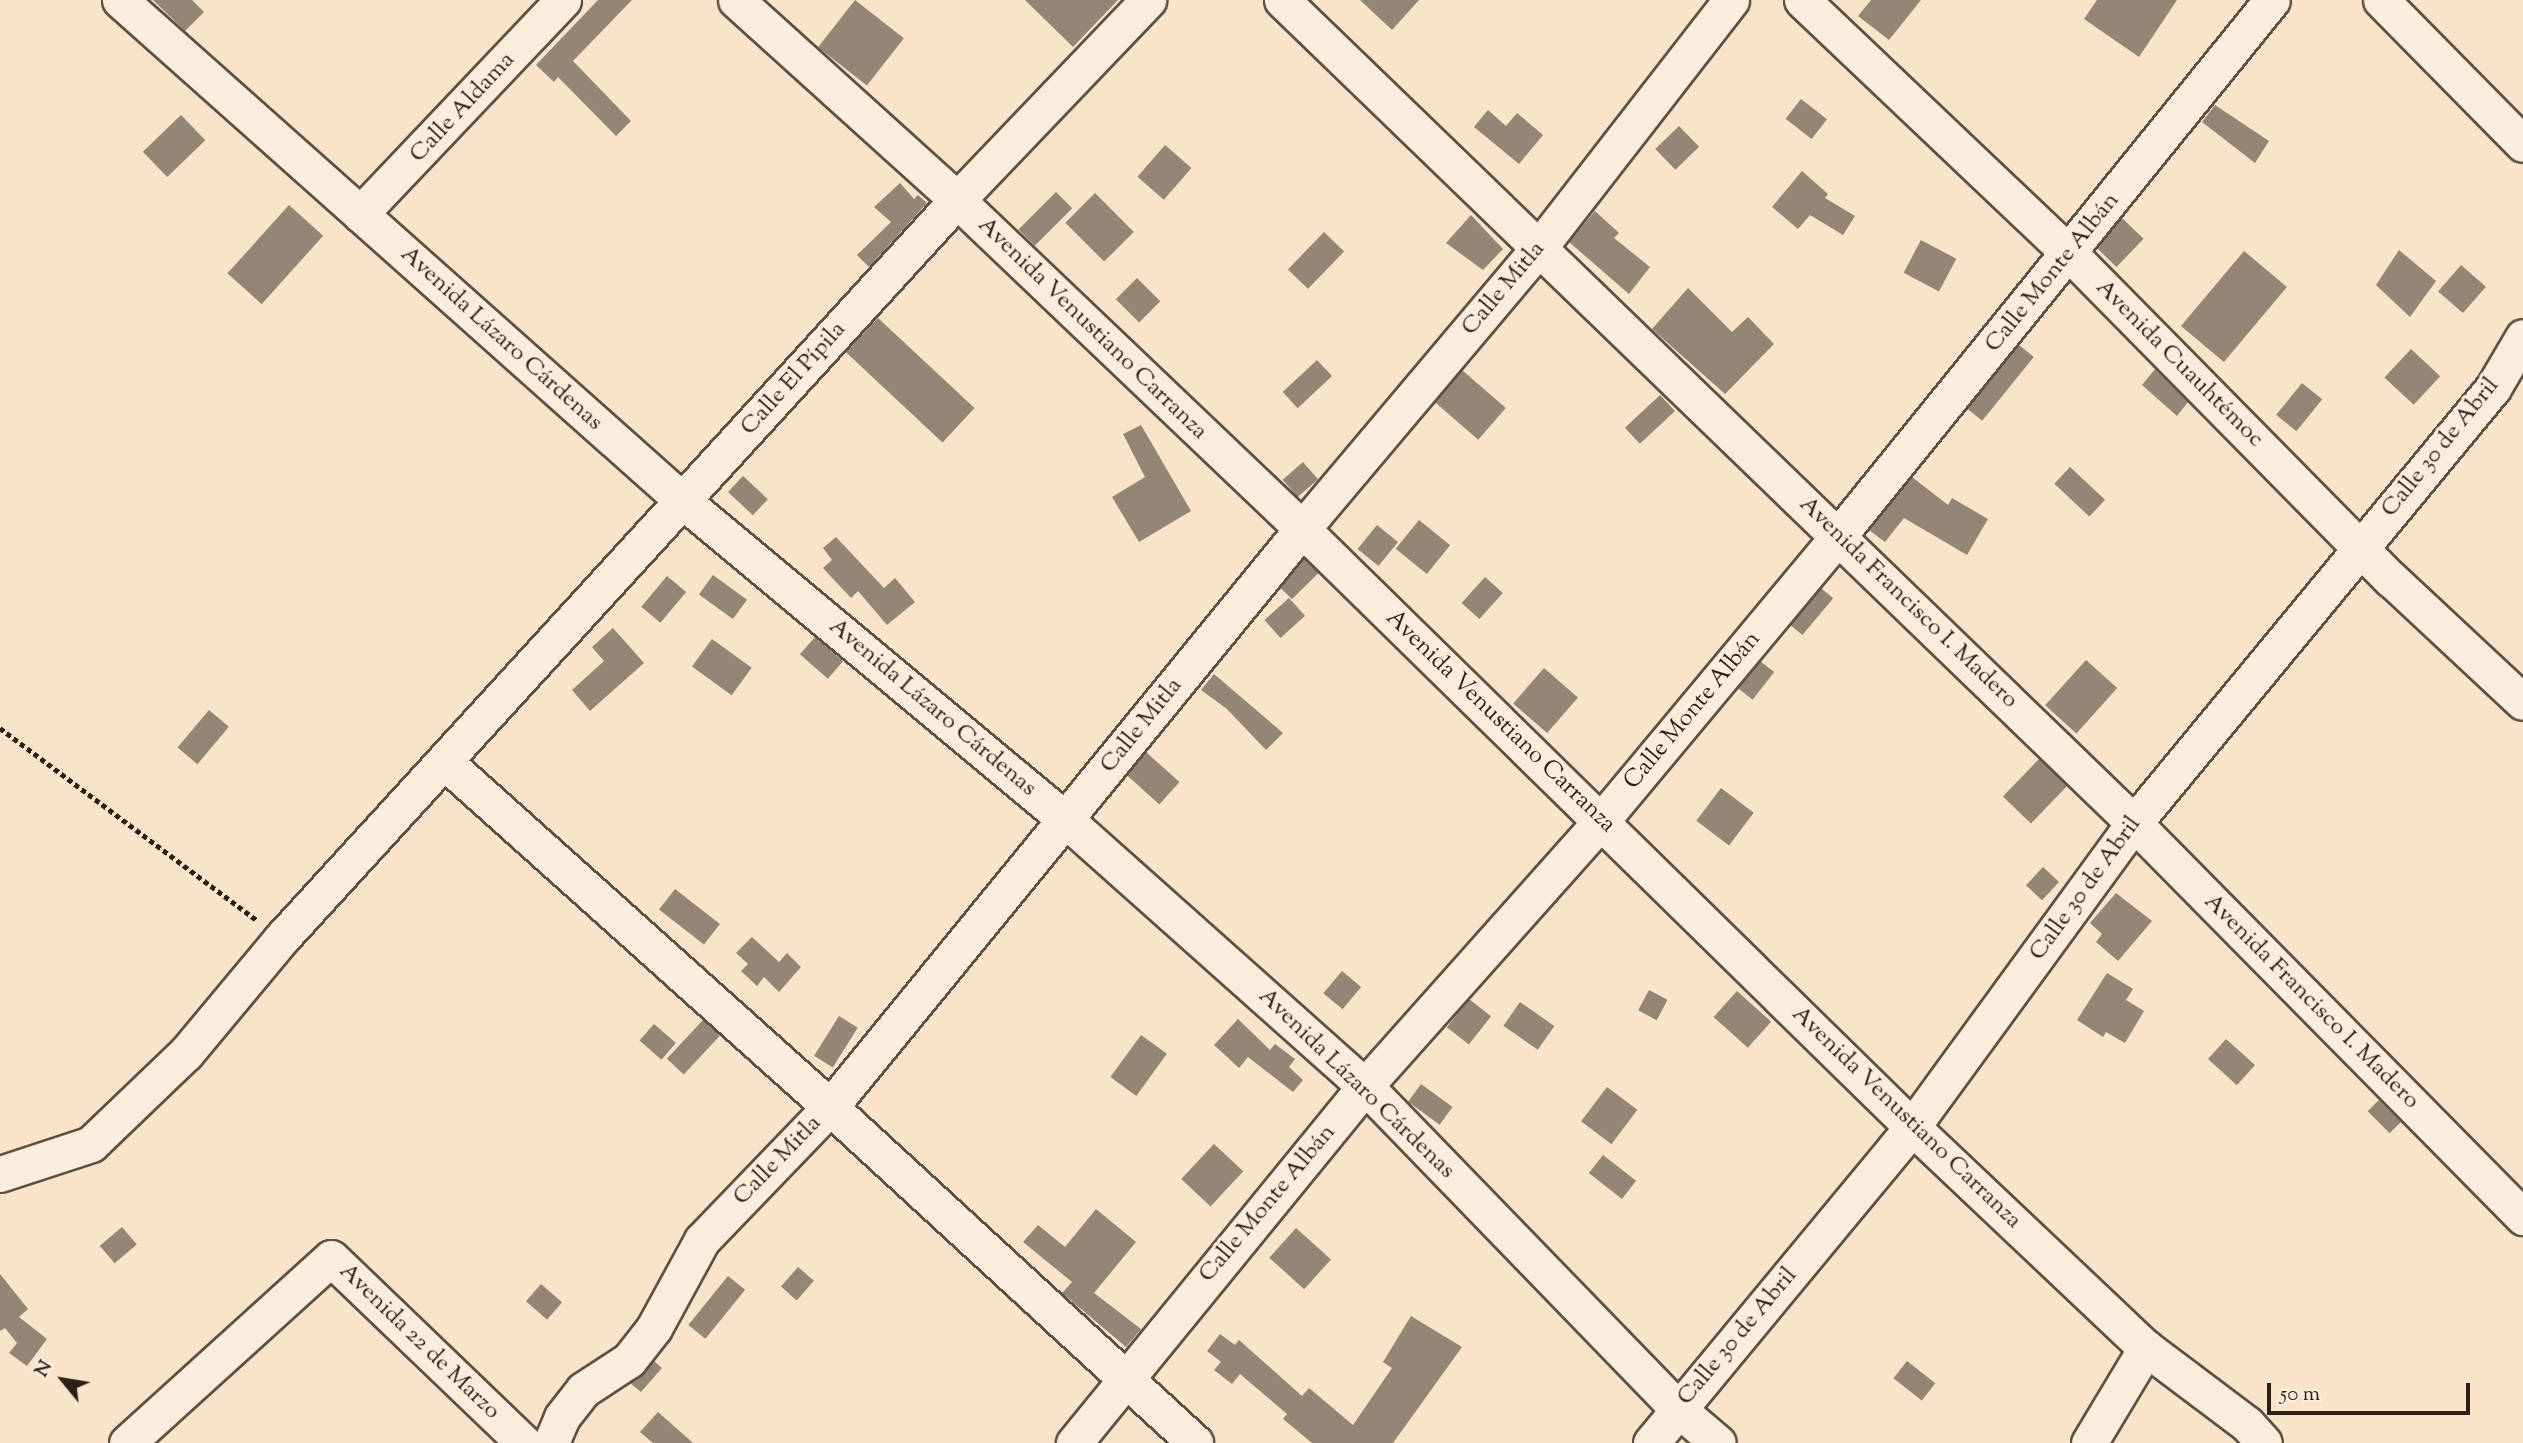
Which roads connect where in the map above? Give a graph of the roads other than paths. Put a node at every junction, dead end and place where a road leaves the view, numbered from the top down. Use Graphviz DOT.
graph roads {
  1 [pos="120,0"];
  2 [pos="563,0"];
  3 [pos="736,0"];
  4 [pos="1148,0"];
  5 [pos="1282,0"];
  6 [pos="1731,0"];
  7 [pos="1802,0"];
  8 [pos="2272,0"];
  9 [pos="2381,0"];
  10 [pos="2523,144"];
  11 [pos="957,200"];
  12 [pos="360,214"];
  13 [pos="1538,249"];
  14 [pos="2070,254"];
  15 [pos="2523,337"];
  16 [pos="683,501"];
  17 [pos="1302,529"];
  18 [pos="1839,535"];
  19 [pos="2360,547"];
  20 [pos="2523,702"];
  21 [pos="445,762"];
  22 [pos="1066,820"];
  23 [pos="1601,821"];
  24 [pos="2134,823"];
  25 [pos="1365,1086"];
  26 [pos="830,1107"];
  27 [pos="1912,1127"];
  28 [pos="0,1174"];
  29 [pos="2523,1217"];
  30 [pos="2146,1348"];
  31 [pos="1126,1376"];
  32 [pos="1678,1409"];
  33 [pos="127,1443"];
  34 [pos="524,1443"];
  35 [pos="551,1443"];
  36 [pos="1074,1443"];
  37 [pos="1195,1443"];
  38 [pos="1651,1443"];
  39 [pos="1718,1443"];
  40 [pos="2089,1443"];
  41 [pos="2264,1443"];
  1 -- 12 [label="street, Avenida Lázaro Cárdenas"];
  2 -- 12 [label="street, Calle Aldama"];
  3 -- 11 [label="street, Avenida Venustiano Carranza"];
  4 -- 11 [label="street, Calle El Pípila"];
  5 -- 13 [label="street, Avenida Francisco I. Madero"];
  6 -- 13 [label="street, Calle Mitla"];
  7 -- 14 [label="street, Avenida Cuauhtémoc"];
  8 -- 14 [label="street, Calle Monte Albán"];
  9 -- 10 [label="street"];
  11 -- 16 [label="street, Calle El Pípila"];
  11 -- 17 [label="street, Avenida Venustiano Carranza"];
  12 -- 16 [label="street, Avenida Lázaro Cárdenas"];
  13 -- 17 [label="street, Calle Mitla"];
  13 -- 18 [label="street, Avenida Francisco I. Madero"];
  14 -- 18 [label="street, Calle Monte Albán"];
  14 -- 19 [label="street, Avenida Cuauhtémoc"];
  15 -- 19 [label="street, Calle 30 de Abril"];
  16 -- 21 [label="street, Calle El Pípila"];
  16 -- 22 [label="street, Avenida Lázaro Cárdenas"];
  17 -- 22 [label="street, Calle Mitla"];
  17 -- 23 [label="street, Avenida Venustiano Carranza"];
  18 -- 23 [label="street, Calle Monte Albán"];
  18 -- 24 [label="street, Avenida Francisco I. Madero"];
  19 -- 20 [label="street, Avenida Cuauhtémoc"];
  19 -- 24 [label="street, Calle 30 de Abril"];
  21 -- 26 [label="street"];
  21 -- 28 [label="street, Calle El Pípila"];
  22 -- 25 [label="street, Avenida Lázaro Cárdenas"];
  22 -- 26 [label="street, Calle Mitla"];
  23 -- 25 [label="street, Calle Monte Albán"];
  23 -- 27 [label="street, Avenida Venustiano Carranza"];
  24 -- 27 [label="street, Calle 30 de Abril"];
  24 -- 29 [label="street, Avenida Francisco I. Madero"];
  25 -- 31 [label="street, Calle Monte Albán"];
  25 -- 32 [label="street, Avenida Lázaro Cárdenas"];
  26 -- 31 [label="street"];
  26 -- 35 [label="street, Calle Mitla"];
  27 -- 30 [label="street, Avenida Venustiano Carranza"];
  27 -- 32 [label="street, Calle 30 de Abril"];
  30 -- 40 [label="street"];
  30 -- 41 [label="street, Avenida Venustiano Carranza"];
  31 -- 36 [label="street, Calle Monte Albán"];
  31 -- 37 [label="street"];
  32 -- 38 [label="street, Calle 30 de Abril"];
  32 -- 39 [label="street, Avenida Lázaro Cárdenas"];
  33 -- 34 [label="street, Avenida 22 de Marzo"];
}
